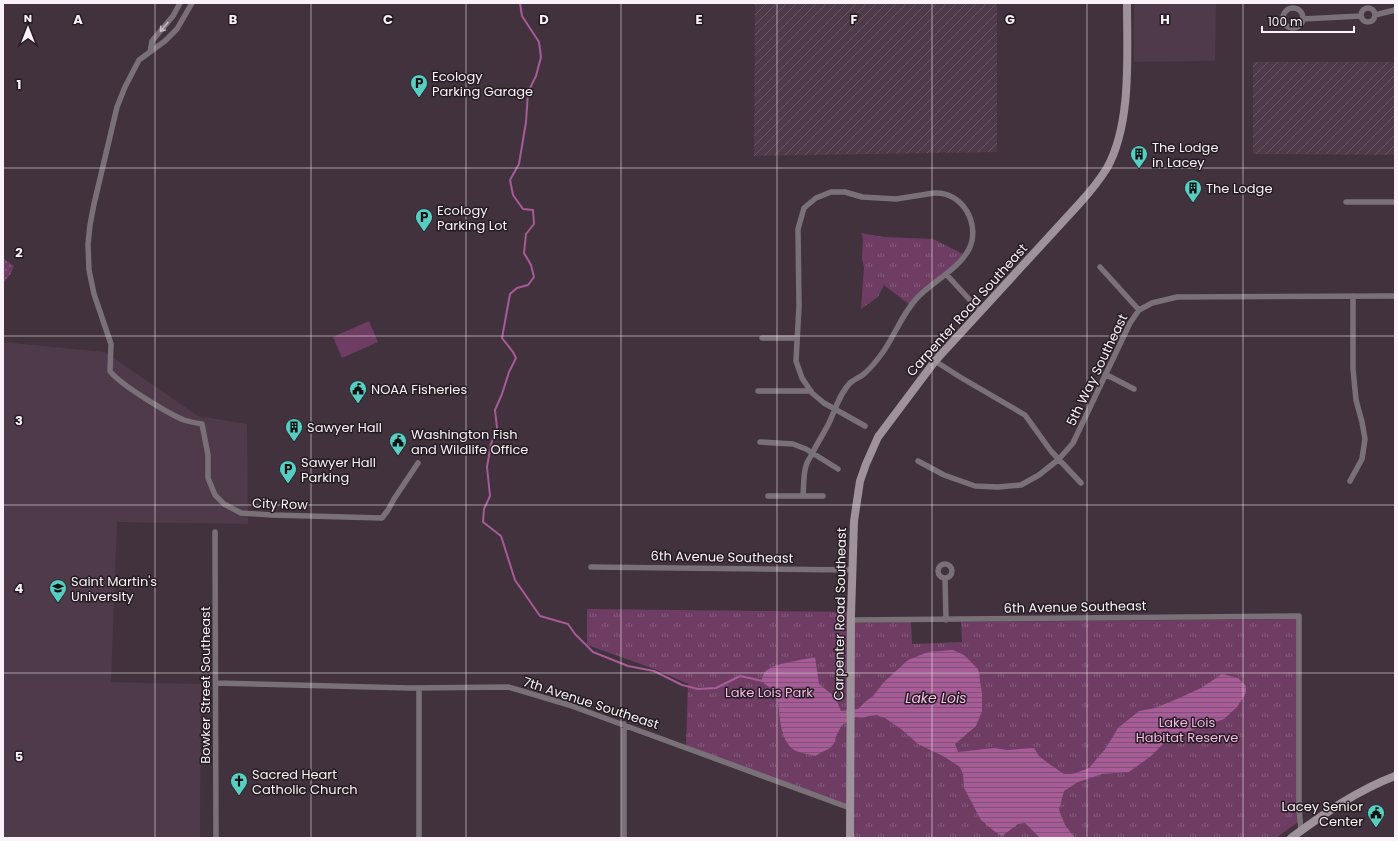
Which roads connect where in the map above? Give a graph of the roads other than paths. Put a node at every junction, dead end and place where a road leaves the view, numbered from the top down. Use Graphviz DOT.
graph roads {
  1 [pos="180,3"];
  2 [pos="192,3"];
  3 [pos="1127,3"];
  4 [pos="1395,10"];
  5 [pos="1360,16"];
  6 [pos="1375,16"];
  7 [pos="1303,19"];
  8 [pos="150,52"];
  9 [pos="1346,202"];
  10 [pos="1395,202"];
  11 [pos="1100,267"];
  12 [pos="946,274"];
  13 [pos="1353,296"];
  14 [pos="1395,296"];
  15 [pos="1139,310"];
  16 [pos="980,311"];
  17 [pos="762,338"];
  18 [pos="797,338"];
  19 [pos="935,361"];
  20 [pos="1105,374"];
  21 [pos="1134,389"];
  22 [pos="758,391"];
  23 [pos="810,391"];
  24 [pos="835,410"];
  25 [pos="865,426"];
  26 [pos="760,442"];
  27 [pos="812,454"];
  28 [pos="1059,459"];
  29 [pos="918,461"];
  30 [pos="418,463"];
  31 [pos="838,469"];
  32 [pos="1350,481"];
  33 [pos="1081,483"];
  34 [pos="768,496"];
  35 [pos="803,496"];
  36 [pos="823,496"];
  37 [pos="215,532"];
  38 [pos="591,567"];
  39 [pos="852,570"];
  40 [pos="945,578"];
  41 [pos="851,620"];
  42 [pos="946,620"];
  43 [pos="216,683"];
  44 [pos="419,688"];
  45 [pos="624,724"];
  46 [pos="1395,776"];
  47 [pos="850,808"];
  48 [pos="1301,831"];
  49 [pos="216,838"];
  50 [pos="419,838"];
  51 [pos="624,838"];
  52 [pos="850,838"];
  53 [pos="1291,838"];
  1 -- 8 [label="street, one-way"];
  2 -- 8 [label="street"];
  3 -- 16 [label="main road, Carpenter Road Southeast"];
  4 -- 6 [label="street"];
  5 -- 6 [label="street"];
  5 -- 6 [label="street"];
  5 -- 7 [label="street"];
  8 -- 30 [label="street, City Row"];
  9 -- 10 [label="street"];
  11 -- 15 [label="street"];
  12 -- 16 [label="street"];
  12 -- 18 [label="street"];
  12 -- 24 [label="street"];
  13 -- 14 [label="street, 5th Way Southeast"];
  13 -- 15 [label="street, 5th Way Southeast"];
  13 -- 32 [label="street"];
  15 -- 20 [label="street, 5th Way Southeast"];
  16 -- 19 [label="main road, Carpenter Road Southeast"];
  17 -- 18 [label="street"];
  18 -- 23 [label="street"];
  19 -- 28 [label="street"];
  19 -- 39 [label="main road, Carpenter Road Southeast"];
  20 -- 21 [label="street"];
  20 -- 28 [label="street, 5th Way Southeast"];
  22 -- 23 [label="street"];
  23 -- 24 [label="street"];
  24 -- 25 [label="street"];
  24 -- 27 [label="street"];
  26 -- 27 [label="street"];
  27 -- 31 [label="street"];
  27 -- 35 [label="street"];
  28 -- 29 [label="street, 5th Way Southeast"];
  28 -- 33 [label="street"];
  34 -- 35 [label="street"];
  35 -- 36 [label="street"];
  37 -- 43 [label="street, Bowker Street Southeast"];
  38 -- 39 [label="street, 6th Avenue Southeast"];
  39 -- 41 [label="main road, Carpenter Road Southeast"];
  40 -- 42 [label="street"];
  41 -- 42 [label="street, 6th Avenue Southeast"];
  41 -- 47 [label="main road, Carpenter Road Southeast"];
  42 -- 48 [label="street, 6th Avenue Southeast"];
  43 -- 44 [label="street, 7th Avenue Southeast"];
  43 -- 49 [label="street, Bowker Street Southeast"];
  44 -- 45 [label="street, 7th Avenue Southeast"];
  44 -- 50 [label="street"];
  45 -- 47 [label="street, 7th Avenue Southeast"];
  45 -- 51 [label="street"];
  46 -- 48 [label="main road"];
  47 -- 52 [label="main road, Carpenter Road Southeast"];
  48 -- 53 [label="main road"];
}
